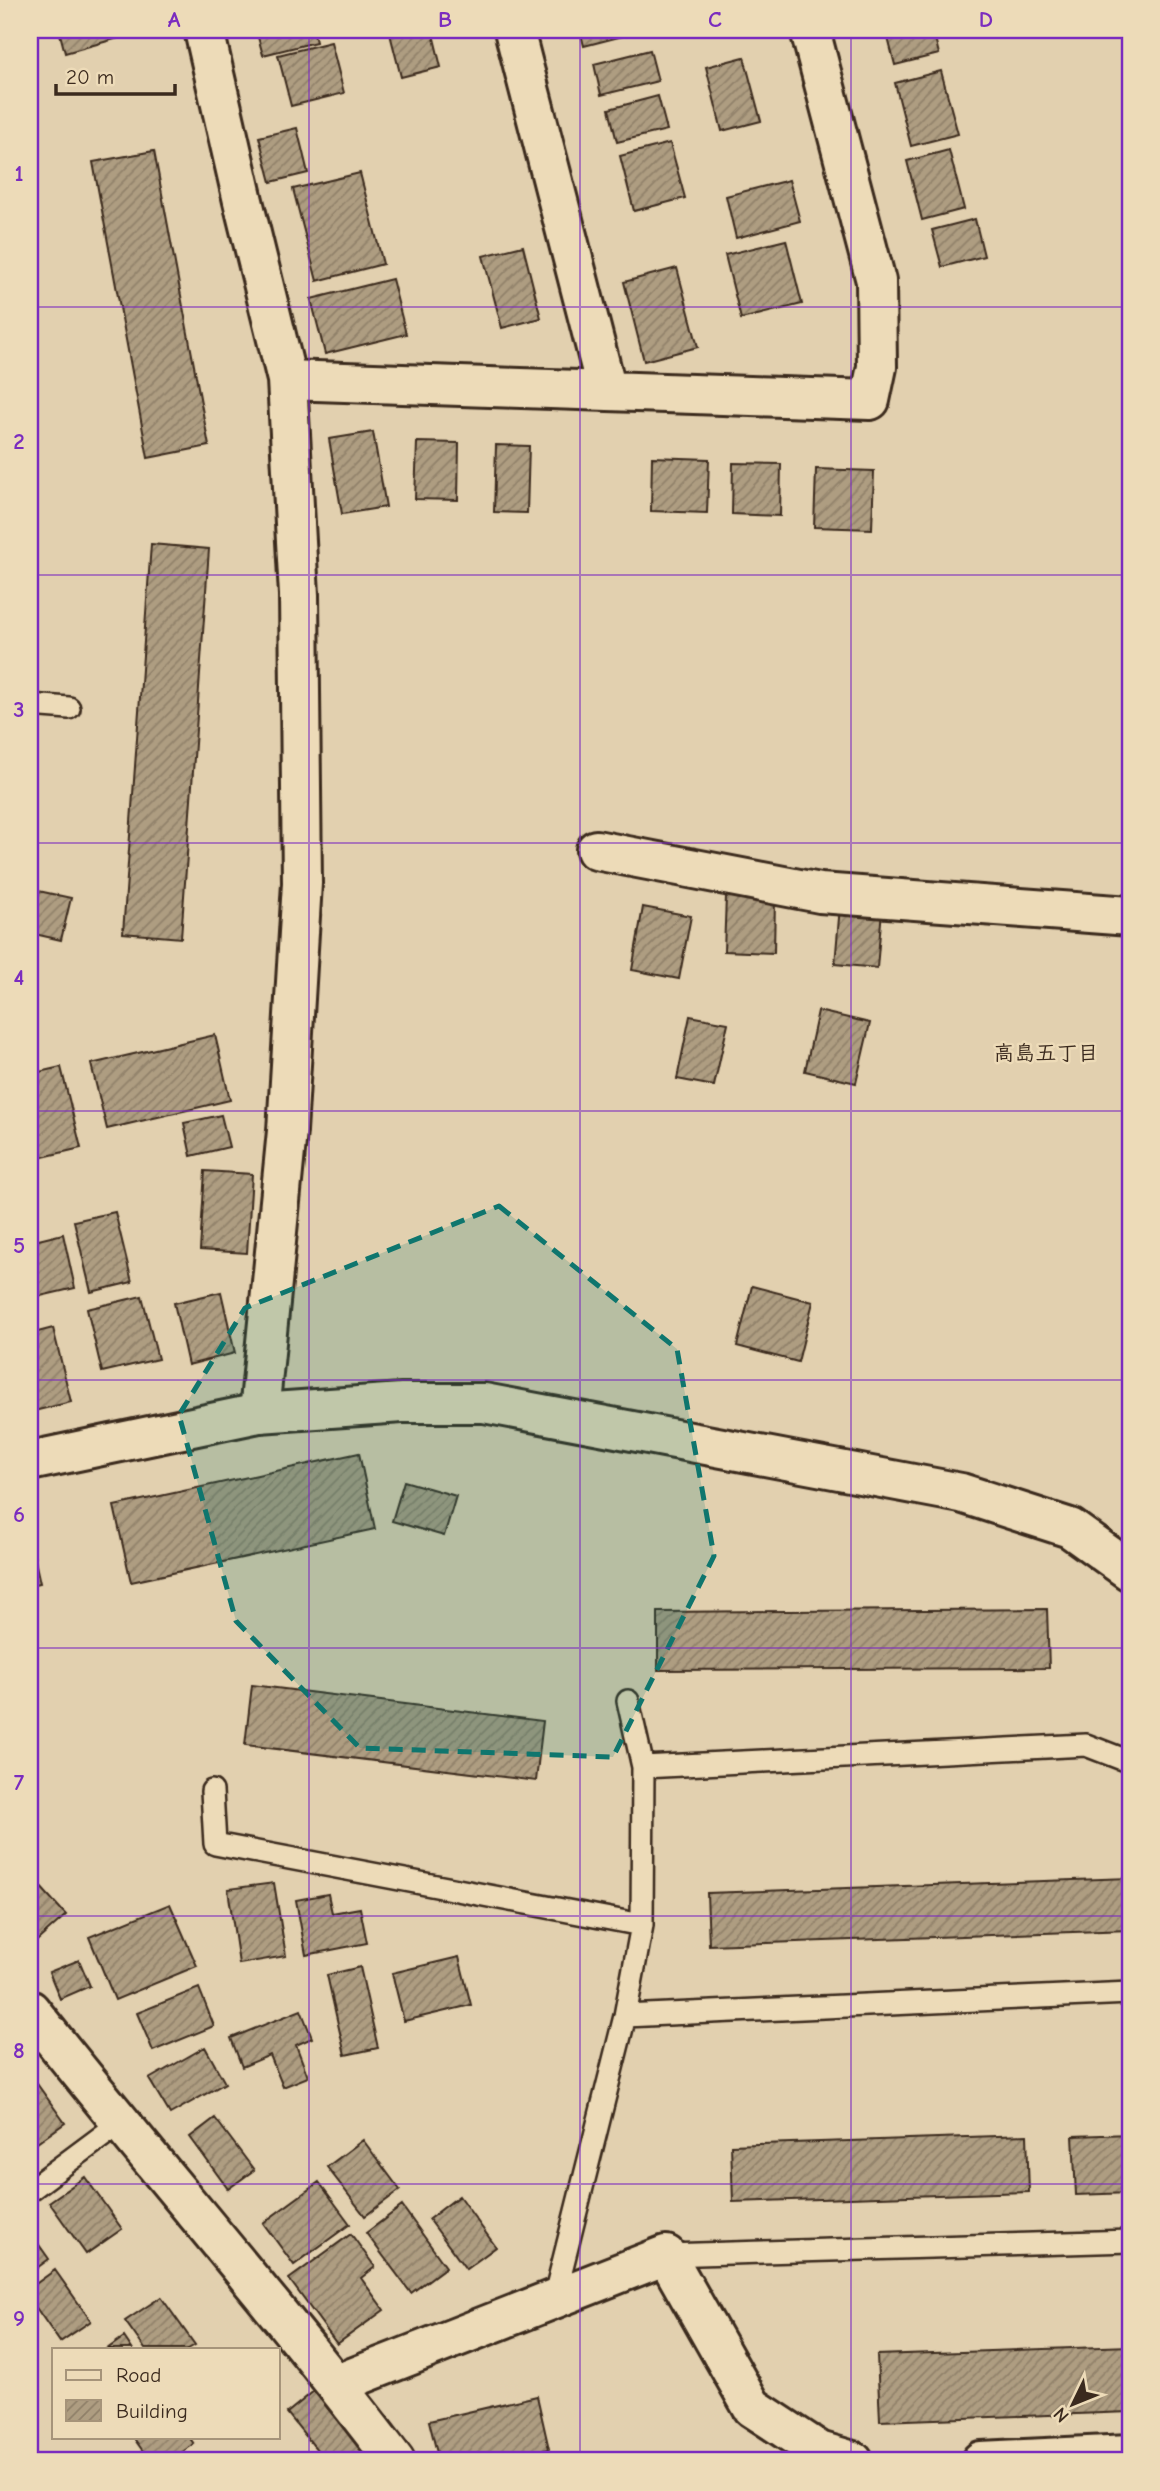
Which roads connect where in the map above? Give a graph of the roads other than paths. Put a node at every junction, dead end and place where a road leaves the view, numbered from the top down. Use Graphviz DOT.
graph roads {
  1 [pos="204,30"];
  2 [pos="514,30"];
  3 [pos="810,30"];
  4 [pos="287,380"];
  5 [pos="607,391"];
  6 [pos="30,705"];
  7 [pos="69,708"];
  8 [pos="596,850"];
  9 [pos="1130,916"];
  10 [pos="259,1413"];
  11 [pos="30,1461"];
  12 [pos="1130,1570"];
  13 [pos="628,1701"];
  14 [pos="1130,1762"];
  15 [pos="643,1767"];
  16 [pos="212,1791"];
  17 [pos="642,1925"];
  18 [pos="1130,1993"];
  19 [pos="30,2011"];
  20 [pos="625,2016"];
  21 [pos="120,2123"];
  22 [pos="30,2190"];
  23 [pos="1130,2241"];
  24 [pos="666,2255"];
  25 [pos="554,2299"];
  26 [pos="337,2384"];
  27 [pos="1130,2454"];
  28 [pos="395,2461"];
  29 [pos="853,2461"];
  30 [pos="981,2461"];
  1 -- 4 [label="street"];
  2 -- 5 [label="street"];
  3 -- 5 [label="street"];
  4 -- 5 [label="street"];
  4 -- 10 [label="street"];
  6 -- 7 [label="lane"];
  8 -- 9 [label="street"];
  10 -- 11 [label="street"];
  10 -- 12 [label="street"];
  13 -- 15 [label="lane"];
  14 -- 15 [label="lane"];
  15 -- 17 [label="lane"];
  16 -- 17 [label="lane"];
  17 -- 20 [label="lane"];
  18 -- 20 [label="lane"];
  19 -- 21 [label="street"];
  20 -- 25 [label="lane"];
  21 -- 22 [label="lane"];
  21 -- 26 [label="street"];
  23 -- 24 [label="lane"];
  24 -- 25 [label="street"];
  24 -- 29 [label="street"];
  25 -- 26 [label="street"];
  26 -- 28 [label="street"];
  27 -- 30 [label="street"];
}
